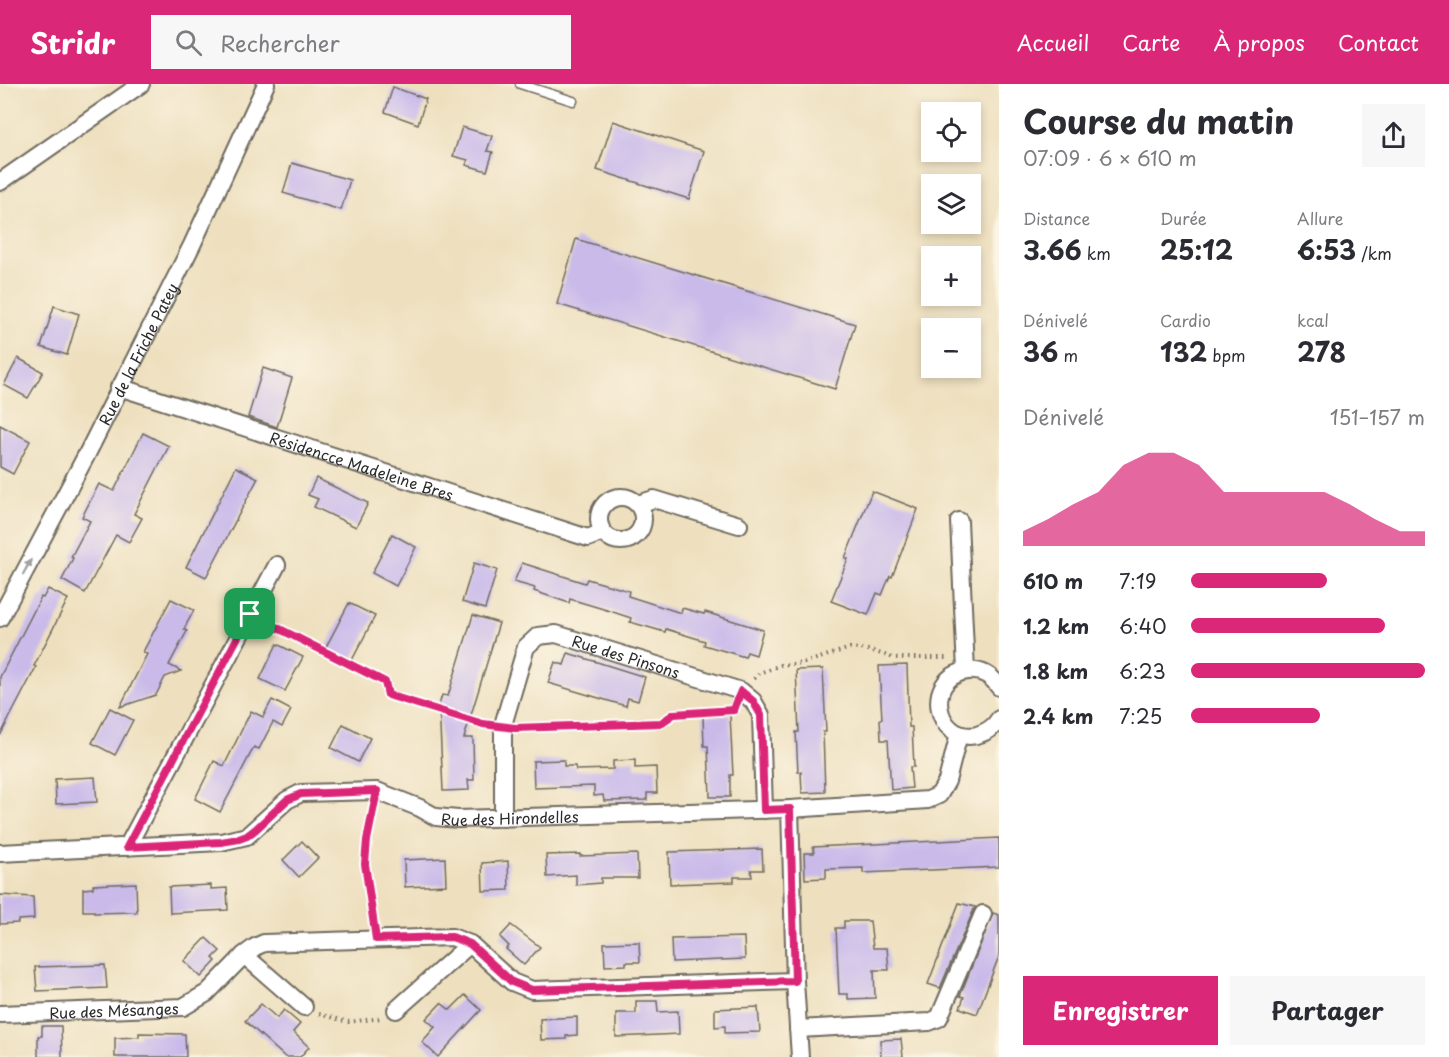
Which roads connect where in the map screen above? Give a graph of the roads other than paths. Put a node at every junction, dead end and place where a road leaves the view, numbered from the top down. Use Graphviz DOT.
graph roads {
  1 [pos="141,84"];
  2 [pos="266,84"];
  3 [pos="520,84"];
  4 [pos="573,101"];
  5 [pos="0,182"];
  6 [pos="119,387"];
  7 [pos="638,504"];
  8 [pos="958,521"];
  9 [pos="739,525"];
  10 [pos="603,532"];
  11 [pos="277,565"];
  12 [pos="0,618"];
  13 [pos="966,664"];
  14 [pos="999,687"];
  15 [pos="999,719"];
  16 [pos="959,734"];
  17 [pos="790,809"];
  18 [pos="764,810"];
  19 [pos="503,818"];
  20 [pos="127,847"];
  21 [pos="0,853"];
  22 [pos="983,914"];
  23 [pos="470,944"];
  24 [pos="244,955"];
  25 [pos="795,981"];
  26 [pos="304,1007"];
  27 [pos="396,1010"];
  28 [pos="0,1014"];
  29 [pos="798,1029"];
  30 [pos="800,1057"];
  1 -- 5 [label="street"];
  2 -- 6 [label="street, Rue de la Friche Patey"];
  3 -- 4 [label="lane"];
  6 -- 10 [label="street, Résidencce Madeleine Bres"];
  12 -- 6 [label="street, Rue de la Friche Patey, one-way"];
  7 -- 9 [label="street"];
  7 -- 10 [label="street"];
  7 -- 10 [label="street, Résidencce Madeleine Bres"];
  8 -- 13 [label="street"];
  11 -- 20 [label="street"];
  13 -- 14 [label="street"];
  13 -- 16 [label="street"];
  15 -- 16 [label="street"];
  16 -- 17 [label="street, Rue des Hirondelles"];
  17 -- 18 [label="street, Rue des Hirondelles"];
  17 -- 25 [label="street"];
  18 -- 19 [label="street, Rue des Hirondelles"];
  18 -- 19 [label="street, Rue des Pinsons"];
  19 -- 20 [label="street, Rue des Hirondelles"];
  20 -- 21 [label="street, Rue des Hirondelles"];
  22 -- 29 [label="street"];
  23 -- 24 [label="street, Rue des Mésanges"];
  23 -- 25 [label="street, Rue des Mésanges"];
  23 -- 27 [label="street"];
  24 -- 26 [label="street"];
  24 -- 28 [label="street, Rue des Mésanges"];
  25 -- 29 [label="street"];
  29 -- 30 [label="street"];
}
